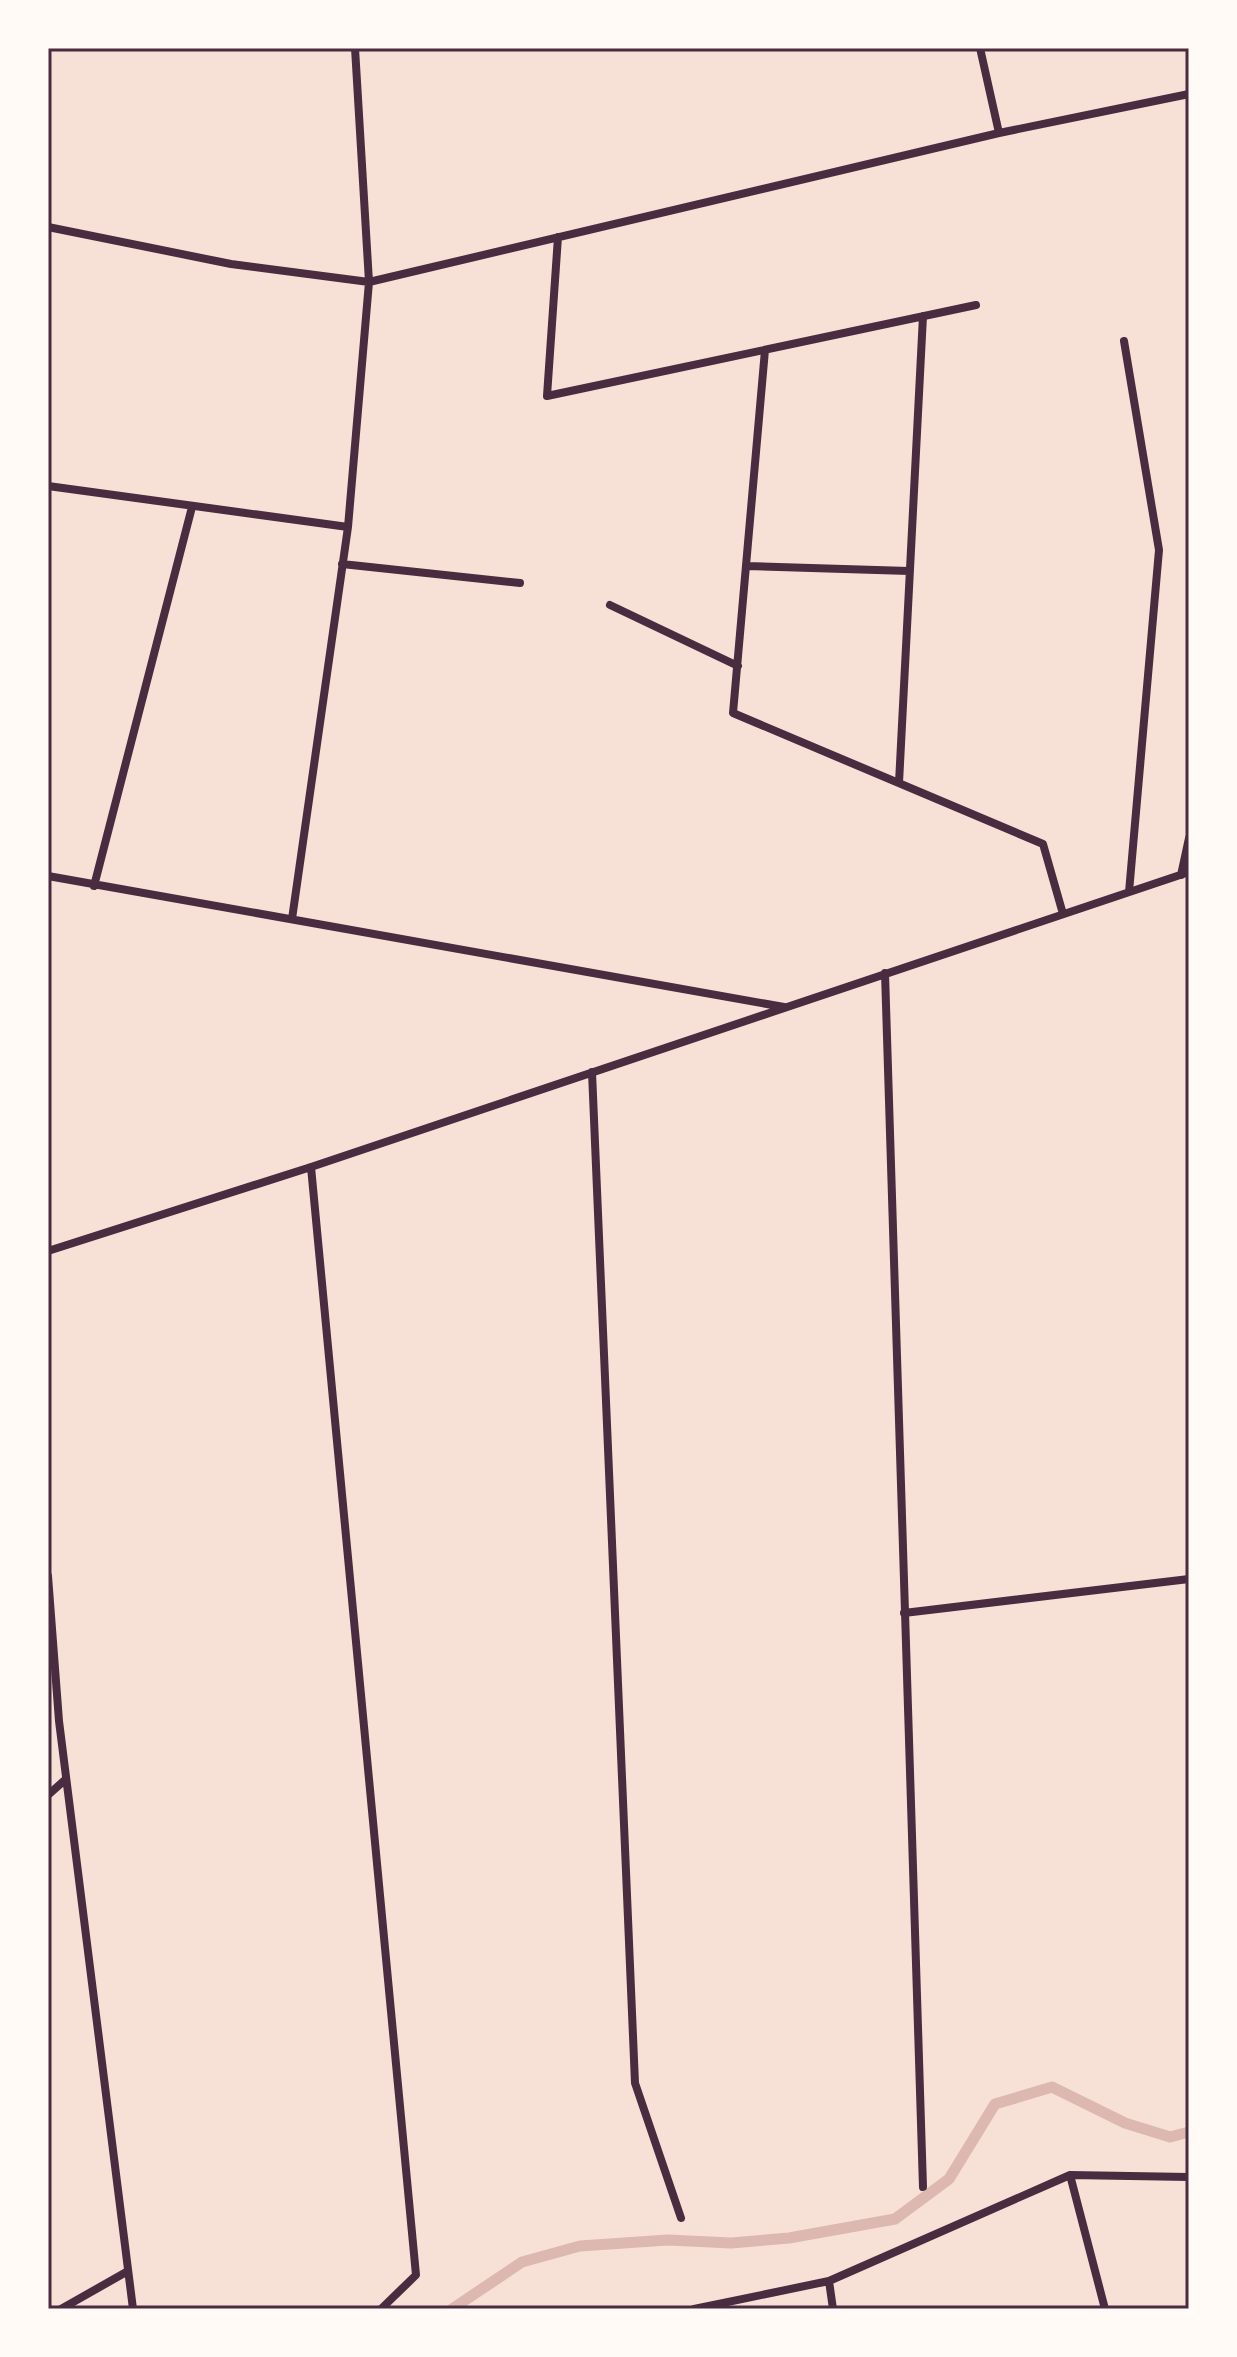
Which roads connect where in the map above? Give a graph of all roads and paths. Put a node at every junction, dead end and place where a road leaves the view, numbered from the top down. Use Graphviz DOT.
graph roads {
  1 [pos="355,48"];
  2 [pos="980,48"];
  3 [pos="1189,94"];
  4 [pos="999,133"];
  5 [pos="48,227"];
  6 [pos="558,237"];
  7 [pos="369,282"];
  8 [pos="976,305"];
  9 [pos="923,316"];
  10 [pos="1124,341"];
  11 [pos="765,350"];
  12 [pos="48,486"];
  13 [pos="192,507"];
  14 [pos="348,527"];
  15 [pos="342,564"];
  16 [pos="747,566"];
  17 [pos="909,571"];
  18 [pos="520,583"];
  19 [pos="610,605"];
  20 [pos="738,666"];
  21 [pos="899,783"];
  22 [pos="1189,838"];
  23 [pos="1185,873"];
  24 [pos="48,876"];
  25 [pos="94,886"];
  26 [pos="1129,892"];
  27 [pos="1063,914"];
  28 [pos="292,919"];
  29 [pos="885,973"];
  30 [pos="785,1007"];
  31 [pos="592,1072"];
  32 [pos="311,1167"];
  33 [pos="48,1250"];
  34 [pos="48,1576"];
  35 [pos="1189,1579"];
  36 [pos="904,1613"];
  37 [pos="48,1719"];
  38 [pos="59,1721"];
  39 [pos="66,1779"];
  40 [pos="48,1795"];
  41 [pos="1070,2175"];
  42 [pos="1189,2177"];
  43 [pos="923,2187"];
  44 [pos="681,2218"];
  45 [pos="128,2271"];
  46 [pos="829,2281"];
  47 [pos="61,2309"];
  48 [pos="133,2309"];
  49 [pos="381,2309"];
  50 [pos="694,2309"];
  51 [pos="833,2309"];
  52 [pos="1105,2309"];
  1 -- 7 [label="street"];
  2 -- 4 [label="street"];
  3 -- 4 [label="street"];
  4 -- 6 [label="street"];
  5 -- 7 [label="street"];
  6 -- 7 [label="street"];
  6 -- 11 [label="street"];
  7 -- 14 [label="street"];
  8 -- 9 [label="street"];
  9 -- 11 [label="street"];
  9 -- 17 [label="street"];
  10 -- 26 [label="street"];
  11 -- 16 [label="street"];
  12 -- 13 [label="street"];
  13 -- 14 [label="street"];
  13 -- 25 [label="street"];
  14 -- 15 [label="street"];
  15 -- 18 [label="street"];
  15 -- 28 [label="street"];
  16 -- 17 [label="street"];
  16 -- 20 [label="street"];
  17 -- 21 [label="street"];
  19 -- 20 [label="street"];
  20 -- 21 [label="street"];
  21 -- 27 [label="street"];
  22 -- 23 [label="street"];
  23 -- 26 [label="street"];
  24 -- 25 [label="street"];
  25 -- 28 [label="street"];
  26 -- 27 [label="street"];
  27 -- 29 [label="street"];
  28 -- 30 [label="street"];
  29 -- 30 [label="street"];
  29 -- 36 [label="street"];
  30 -- 31 [label="street"];
  31 -- 32 [label="street"];
  31 -- 44 [label="street"];
  32 -- 33 [label="street"];
  32 -- 49 [label="street"];
  34 -- 38 [label="street"];
  35 -- 36 [label="street"];
  36 -- 43 [label="street"];
  37 -- 38 [label="street"];
  38 -- 39 [label="street"];
  39 -- 40 [label="street"];
  39 -- 45 [label="street"];
  41 -- 42 [label="street"];
  41 -- 46 [label="street"];
  41 -- 52 [label="street"];
  45 -- 47 [label="street"];
  45 -- 48 [label="street"];
  46 -- 50 [label="street"];
  46 -- 51 [label="street"];
}
